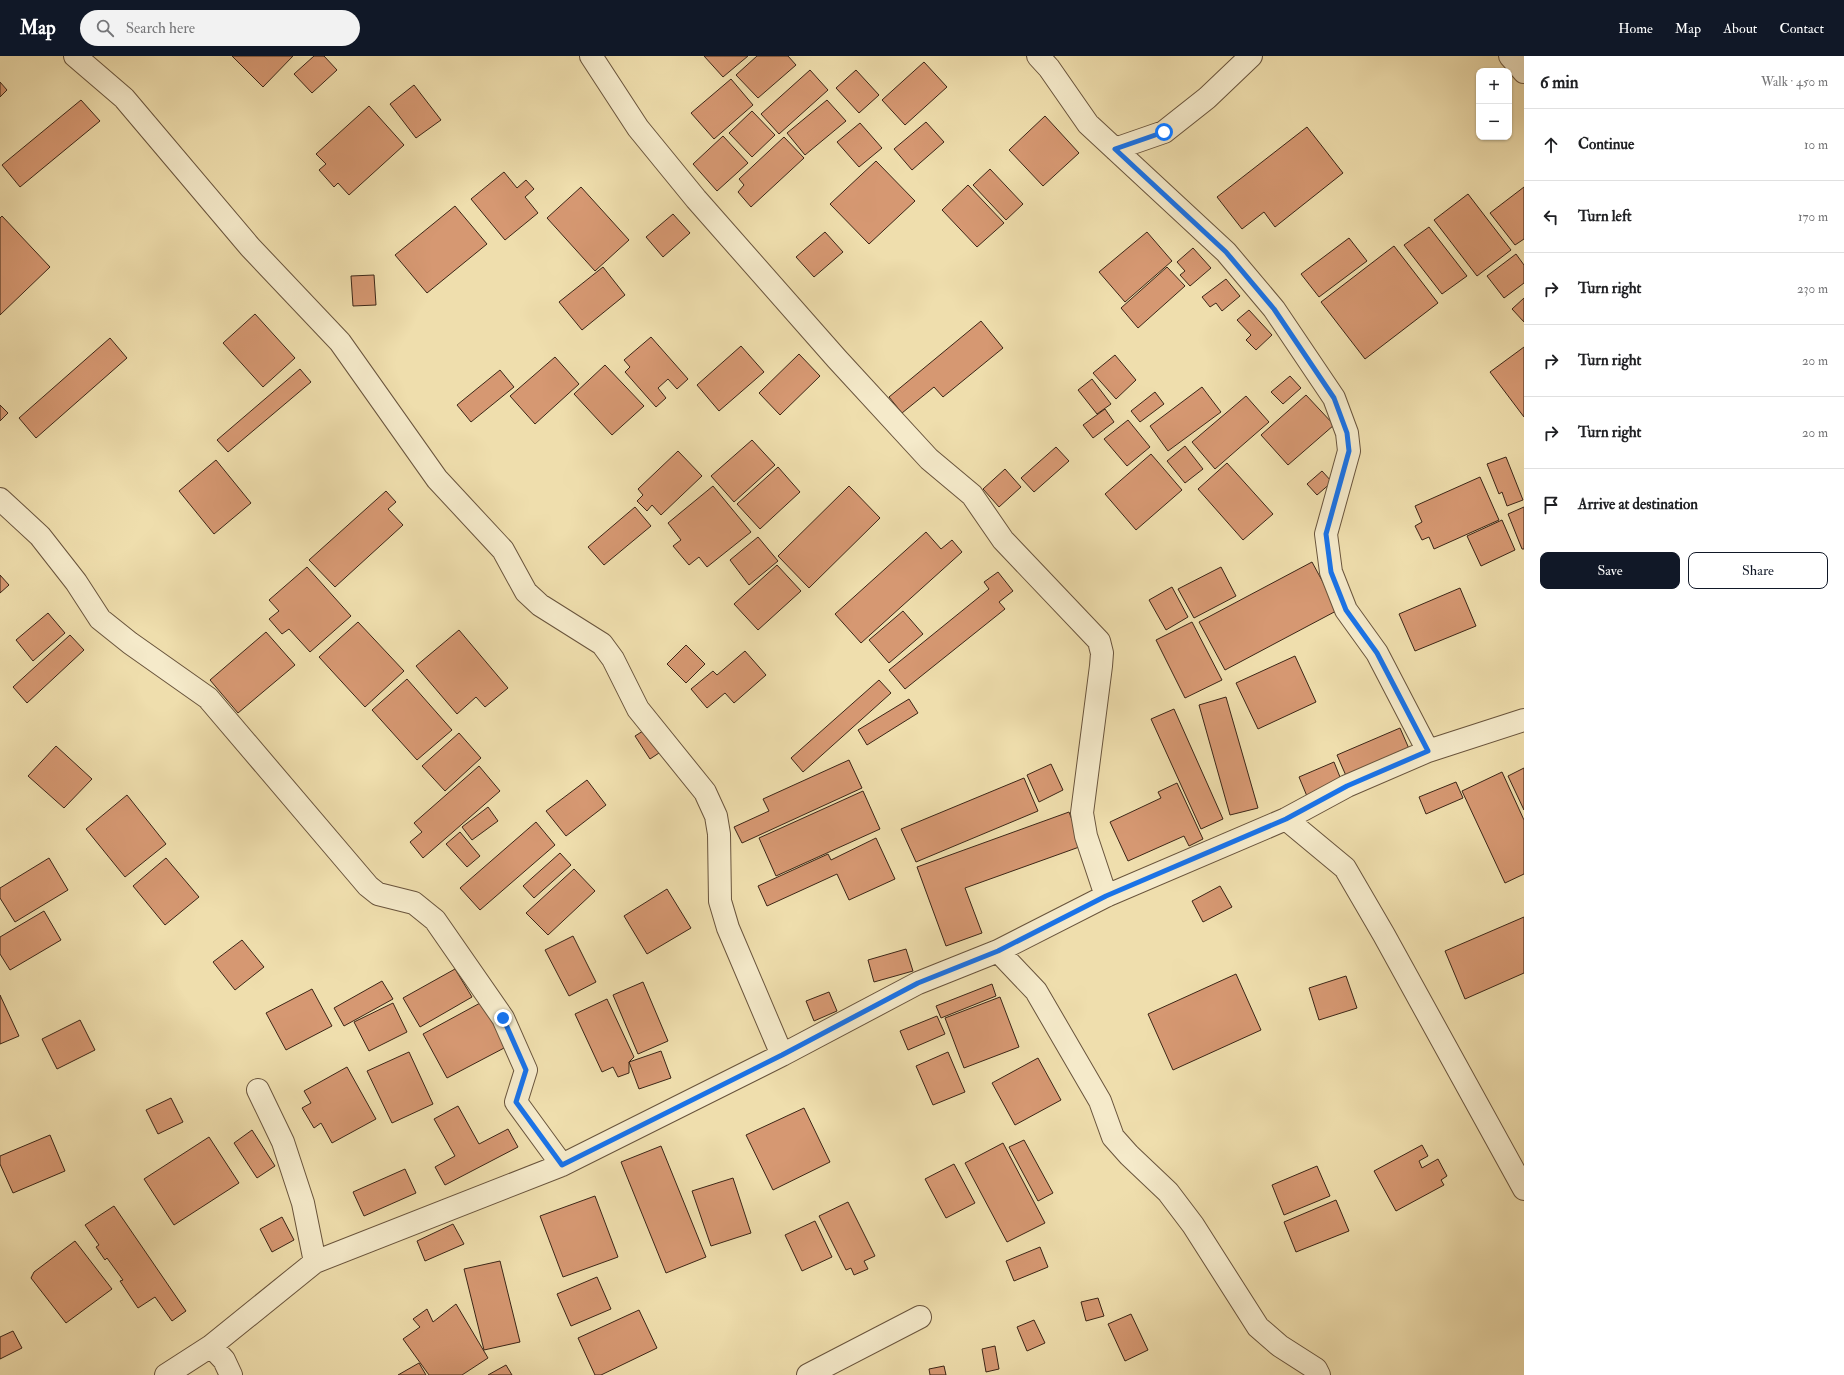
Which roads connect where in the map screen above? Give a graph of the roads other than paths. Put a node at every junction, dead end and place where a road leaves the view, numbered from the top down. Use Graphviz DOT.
graph roads {
  1 [pos="75,56"];
  2 [pos="591,56"];
  3 [pos="1038,56"];
  4 [pos="1251,56"];
  5 [pos="1510,56"];
  6 [pos="1524,72"];
  7 [pos="1115,149"];
  8 [pos="0,498"];
  9 [pos="1524,720"];
  10 [pos="1428,751"];
  11 [pos="1286,819"];
  12 [pos="1106,896"];
  13 [pos="998,951"];
  14 [pos="782,1055"];
  15 [pos="258,1090"];
  16 [pos="562,1165"];
  17 [pos="1524,1189"];
  18 [pos="315,1262"];
  19 [pos="920,1317"];
  20 [pos="211,1346"];
  21 [pos="166,1375"];
  22 [pos="231,1375"];
  23 [pos="808,1375"];
  24 [pos="1319,1375"];
  1 -- 14 [label="street"];
  2 -- 12 [label="street"];
  3 -- 7 [label="street"];
  4 -- 7 [label="street"];
  5 -- 6 [label="street"];
  7 -- 10 [label="street"];
  8 -- 16 [label="street"];
  9 -- 10 [label="street"];
  10 -- 11 [label="street"];
  11 -- 12 [label="street"];
  11 -- 17 [label="street"];
  12 -- 13 [label="street"];
  13 -- 14 [label="street"];
  13 -- 24 [label="street"];
  14 -- 16 [label="street"];
  15 -- 18 [label="street"];
  16 -- 18 [label="street"];
  18 -- 20 [label="street"];
  19 -- 23 [label="street"];
  20 -- 21 [label="street"];
  20 -- 22 [label="street"];
}
